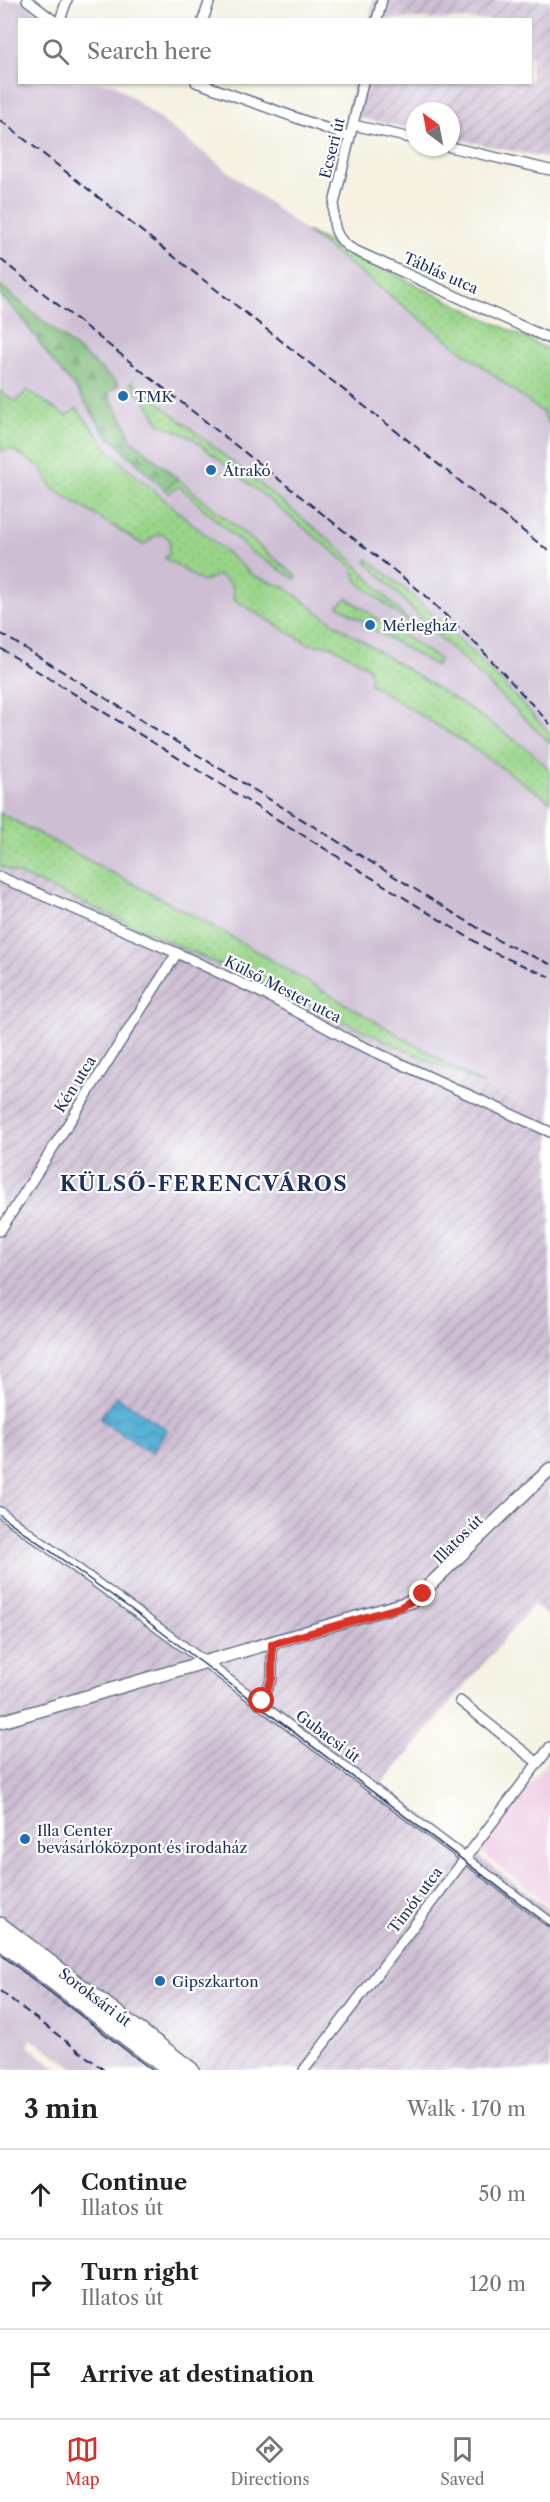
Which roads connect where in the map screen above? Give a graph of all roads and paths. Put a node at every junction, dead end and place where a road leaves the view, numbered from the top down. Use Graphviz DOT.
graph roads {
  1 [pos="27,0"];
  2 [pos="67,0"];
  3 [pos="210,0"];
  4 [pos="379,1"];
  5 [pos="50,18"];
  6 [pos="61,18"];
  7 [pos="203,18"];
  8 [pos="377,18"];
  9 [pos="202,84"];
  10 [pos="363,84"];
  11 [pos="353,125"];
  12 [pos="350,137"];
  13 [pos="406,137"];
  14 [pos="460,149"];
  15 [pos="550,170"];
  16 [pos="332,221"];
  17 [pos="550,339"];
  18 [pos="0,877"];
  19 [pos="177,953"];
  20 [pos="550,1132"];
  21 [pos="0,1231"];
  22 [pos="550,1469"];
  23 [pos="0,1512"];
  24 [pos="272,1644"];
  25 [pos="206,1663"];
  26 [pos="460,1701"];
  27 [pos="260,1703"];
  28 [pos="0,1722"];
  29 [pos="550,1747"];
  30 [pos="538,1763"];
  31 [pos="466,1858"];
  32 [pos="550,1922"];
  33 [pos="0,1925"];
  34 [pos="0,1941"];
  35 [pos="169,2070"];
  36 [pos="190,2070"];
  37 [pos="304,2070"];
  1 -- 5 [label="street"];
  2 -- 6 [label="street"];
  3 -- 7 [label="street"];
  4 -- 8 [label="street"];
  9 -- 12 [label="street"];
  10 -- 11 [label="street, Ecseri út"];
  11 -- 12 [label="street, Ecseri út"];
  11 -- 13 [label="street"];
  12 -- 16 [label="street, Ecseri út"];
  14 -- 15 [label="street"];
  16 -- 17 [label="street, Táblás utca"];
  18 -- 19 [label="street, Külső Mester utca"];
  19 -- 20 [label="street, Külső Mester utca"];
  19 -- 21 [label="street, Kén utca"];
  22 -- 24 [label="street, Illatos út"];
  23 -- 25 [label="street, Gubacsi út"];
  24 -- 25 [label="street, Illatos út"];
  24 -- 27 [label="street"];
  25 -- 27 [label="street, Gubacsi út"];
  25 -- 28 [label="street, Illatos út"];
  26 -- 30 [label="street"];
  27 -- 31 [label="street, Gubacsi út"];
  29 -- 30 [label="street, Timót utca"];
  30 -- 31 [label="street, Timót utca"];
  31 -- 32 [label="street, Gubacsi út"];
  31 -- 37 [label="street, Timót utca"];
  33 -- 36 [label="main road, Soroksári út"];
  34 -- 35 [label="main road, Soroksári út"];
}
